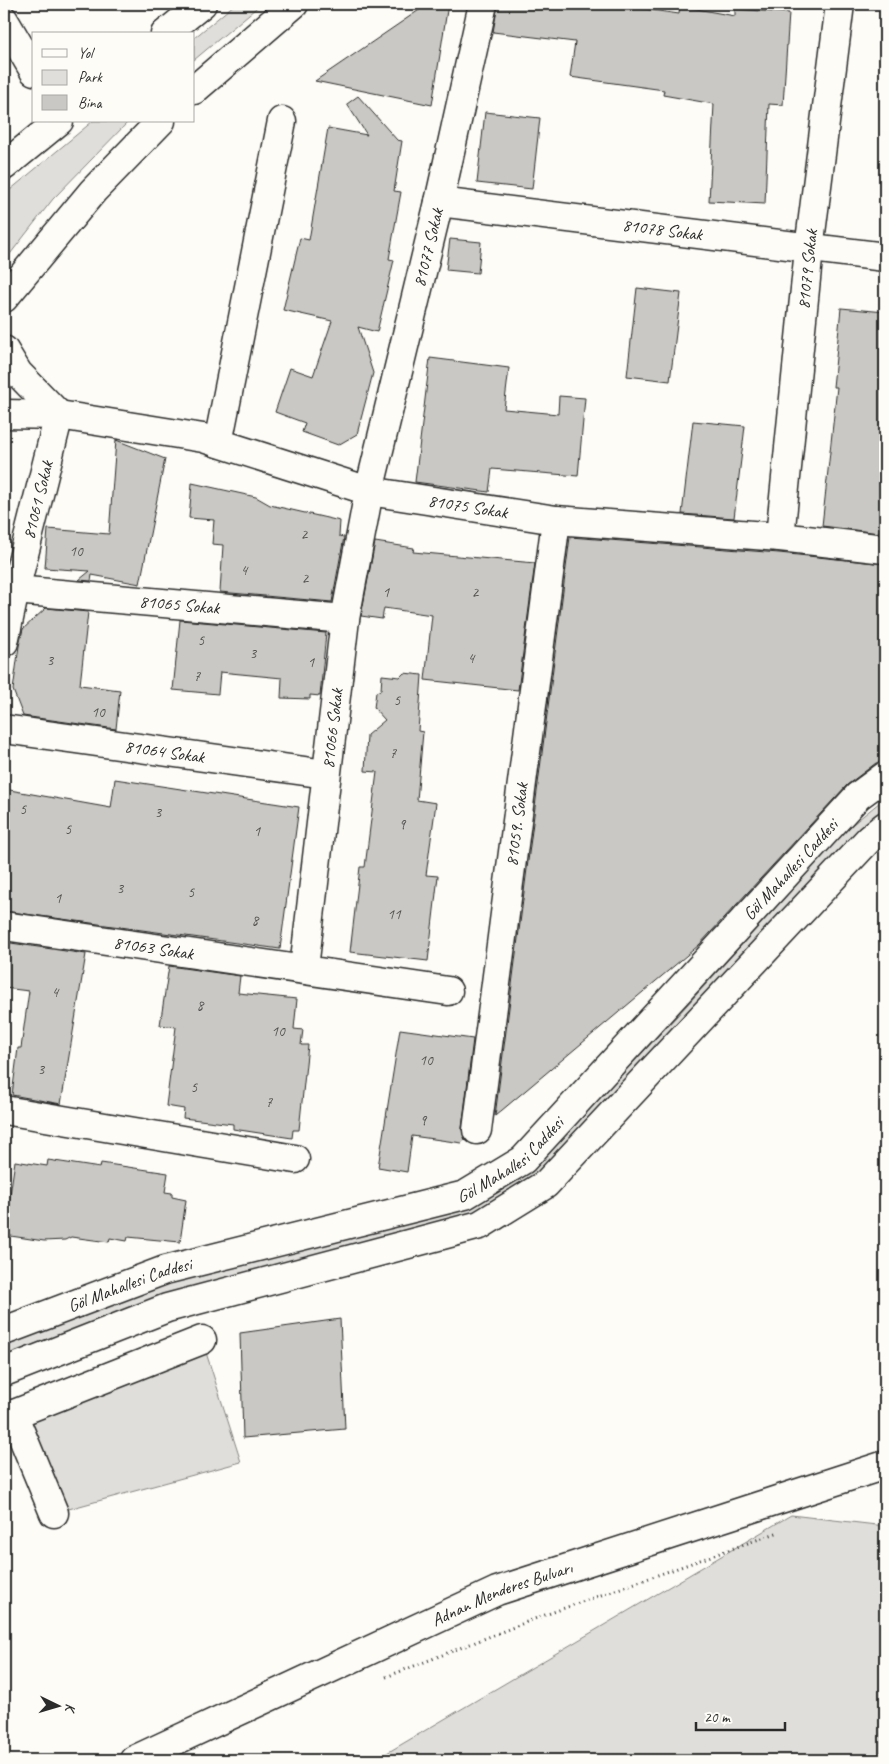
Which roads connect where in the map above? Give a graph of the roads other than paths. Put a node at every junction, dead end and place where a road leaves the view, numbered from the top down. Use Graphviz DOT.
graph roads {
  1 [pos="202,4"];
  2 [pos="294,4"];
  3 [pos="483,4"];
  4 [pos="840,4"];
  5 [pos="4,20"];
  6 [pos="167,32"];
  7 [pos="32,68"];
  8 [pos="195,89"];
  9 [pos="282,121"];
  10 [pos="58,122"];
  11 [pos="160,122"];
  12 [pos="4,166"];
  13 [pos="438,202"];
  14 [pos="809,249"];
  15 [pos="885,257"];
  16 [pos="4,298"];
  17 [pos="4,350"];
  18 [pos="4,414"];
  19 [pos="59,415"];
  20 [pos="218,443"];
  21 [pos="369,491"];
  22 [pos="556,520"];
  23 [pos="780,537"];
  24 [pos="885,548"];
  25 [pos="15,590"];
  26 [pos="345,619"];
  27 [pos="4,642"];
  28 [pos="4,729"];
  29 [pos="326,774"];
  30 [pos="885,776"];
  31 [pos="885,826"];
  32 [pos="4,926"];
  33 [pos="304,968"];
  34 [pos="448,991"];
  35 [pos="4,1110"];
  36 [pos="477,1130"];
  37 [pos="295,1159"];
  38 [pos="4,1332"];
  39 [pos="202,1340"];
  40 [pos="4,1372"];
  41 [pos="8,1416"];
  42 [pos="885,1465"];
  43 [pos="54,1513"];
  44 [pos="134,1760"];
  1 -- 6 [label="street"];
  2 -- 8 [label="street"];
  3 -- 13 [label="street, 81077 Sokak"];
  4 -- 14 [label="street, 81079 Sokak"];
  5 -- 7 [label="street"];
  9 -- 20 [label="street"];
  10 -- 12 [label="street"];
  11 -- 16 [label="street"];
  13 -- 14 [label="street, 81078 Sokak"];
  13 -- 21 [label="street, 81077 Sokak"];
  14 -- 15 [label="street, 81078 Sokak"];
  14 -- 23 [label="street, 81079 Sokak"];
  17 -- 19 [label="street"];
  18 -- 19 [label="street, 81075 Sokak"];
  19 -- 20 [label="street, 81075 Sokak"];
  19 -- 25 [label="street, 81061 Sokak"];
  20 -- 21 [label="street, 81075 Sokak"];
  21 -- 22 [label="street, 81075 Sokak"];
  21 -- 26 [label="street, 81066 Sokak"];
  22 -- 23 [label="street, 81075 Sokak"];
  22 -- 36 [label="street, 81059. Sokak"];
  23 -- 24 [label="street, 81075 Sokak"];
  25 -- 26 [label="street, 81065 Sokak"];
  25 -- 27 [label="street, 81061 Sokak"];
  26 -- 29 [label="street, 81066 Sokak"];
  28 -- 29 [label="street, 81064 Sokak"];
  29 -- 33 [label="street, 81066 Sokak"];
  30 -- 38 [label="street, Göl Mahallesi Caddesi"];
  31 -- 40 [label="street, Göl Mahallesi Caddesi"];
  32 -- 33 [label="street, 81063 Sokak"];
  33 -- 34 [label="street, 81063 Sokak"];
  35 -- 37 [label="street"];
  39 -- 41 [label="street"];
  41 -- 43 [label="street"];
  42 -- 44 [label="street, Adnan Menderes Bulvarı"];
}
